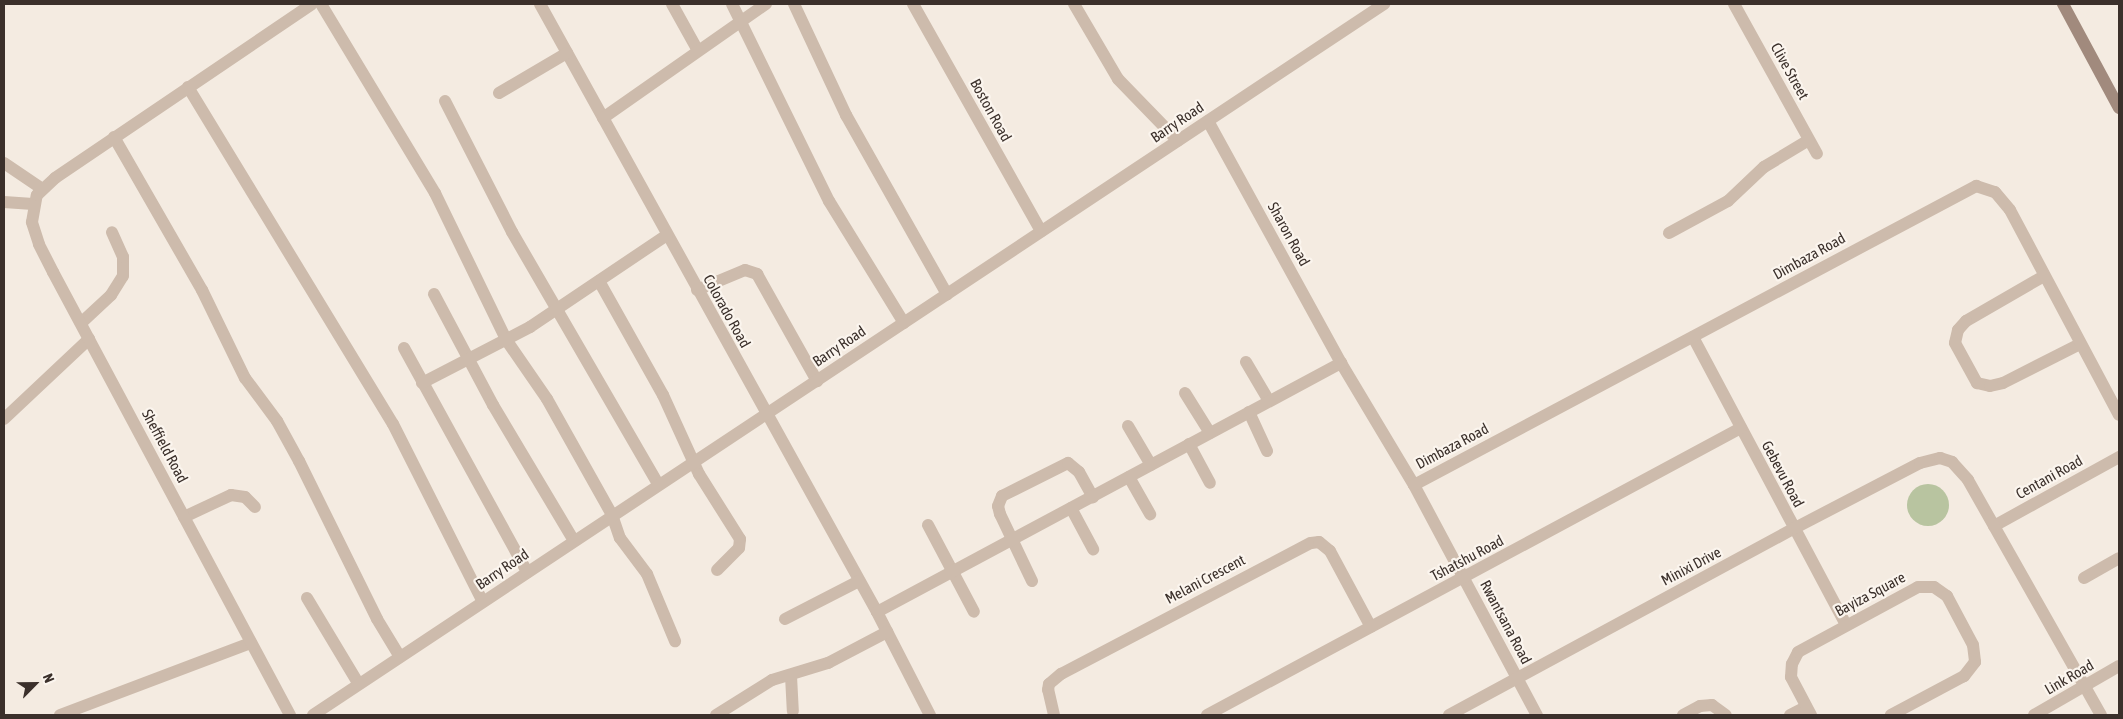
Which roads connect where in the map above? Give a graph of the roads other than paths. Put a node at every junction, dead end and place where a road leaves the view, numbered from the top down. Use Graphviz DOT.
graph roads {
  1 [pos="312,4"];
  2 [pos="322,4"];
  3 [pos="540,4"];
  4 [pos="672,4"];
  5 [pos="732,4"];
  6 [pos="766,4"];
  7 [pos="794,4"];
  8 [pos="913,4"];
  9 [pos="1075,4"];
  10 [pos="1384,4"];
  11 [pos="1734,4"];
  12 [pos="2063,4"];
  13 [pos="1364,9"];
  14 [pos="740,20"];
  15 [pos="697,49"];
  16 [pos="566,53"];
  17 [pos="188,87"];
  18 [pos="499,93"];
  19 [pos="445,102"];
  20 [pos="2119,108"];
  21 [pos="603,118"];
  22 [pos="1208,121"];
  23 [pos="114,137"];
  24 [pos="1809,140"];
  25 [pos="1178,141"];
  26 [pos="1817,154"];
  27 [pos="4,163"];
  28 [pos="41,188"];
  29 [pos="4,202"];
  30 [pos="33,204"];
  31 [pos="1041,231"];
  32 [pos="112,232"];
  33 [pos="1669,233"];
  34 [pos="667,234"];
  35 [pos="2044,276"];
  36 [pos="599,281"];
  37 [pos="697,290"];
  38 [pos="434,294"];
  39 [pos="947,294"];
  40 [pos="558,309"];
  41 [pos="904,323"];
  42 [pos="81,324"];
  43 [pos="1693,338"];
  44 [pos="89,339"];
  45 [pos="507,341"];
  46 [pos="2080,344"];
  47 [pos="404,348"];
  48 [pos="470,359"];
  49 [pos="1246,362"];
  50 [pos="1341,363"];
  51 [pos="817,381"];
  52 [pos="422,383"];
  53 [pos="1185,393"];
  54 [pos="1269,401"];
  55 [pos="1249,412"];
  56 [pos="765,414"];
  57 [pos="2119,415"];
  58 [pos="4,419"];
  59 [pos="1128,426"];
  60 [pos="1740,428"];
  61 [pos="1210,433"];
  62 [pos="1189,444"];
  63 [pos="1267,451"];
  64 [pos="2119,457"];
  65 [pos="693,461"];
  66 [pos="1151,465"];
  67 [pos="1129,477"];
  68 [pos="1210,483"];
  69 [pos="658,484"];
  70 [pos="1414,485"];
  71 [pos="1093,497"];
  72 [pos="255,507"];
  73 [pos="1071,508"];
  74 [pos="1150,514"];
  75 [pos="612,515"];
  76 [pos="184,517"];
  77 [pos="928,524"];
  78 [pos="1994,526"];
  79 [pos="1794,528"];
  80 [pos="1012,539"];
  81 [pos="574,541"];
  82 [pos="1093,549"];
  83 [pos="2119,558"];
  84 [pos="716,570"];
  85 [pos="527,572"];
  86 [pos="953,572"];
  87 [pos="1464,578"];
  88 [pos="2084,578"];
  89 [pos="860,581"];
  90 [pos="1032,581"];
  91 [pos="307,598"];
  92 [pos="482,602"];
  93 [pos="877,612"];
  94 [pos="974,612"];
  95 [pos="785,619"];
  96 [pos="1846,625"];
  97 [pos="1371,627"];
  98 [pos="887,632"];
  99 [pos="675,641"];
  100 [pos="251,643"];
  101 [pos="400,657"];
  102 [pos="2119,666"];
  103 [pos="791,676"];
  104 [pos="1517,678"];
  105 [pos="358,683"];
  106 [pos="2085,686"];
  107 [pos="793,711"];
  108 [pos="1808,711"];
  109 [pos="77,712"];
  110 [pos="723,713"];
  111 [pos="60,715"];
  112 [pos="290,715"];
  113 [pos="313,715"];
  114 [pos="930,715"];
  115 [pos="1054,715"];
  116 [pos="1207,715"];
  117 [pos="1449,715"];
  118 [pos="1537,715"];
  119 [pos="1683,715"];
  120 [pos="1726,715"];
  121 [pos="1790,715"];
  122 [pos="1891,715"];
  123 [pos="2034,715"];
  124 [pos="2101,715"];
  1 -- 17 [label="street"];
  2 -- 45 [label="street"];
  3 -- 16 [label="street, Colorado Road"];
  4 -- 15 [label="street"];
  5 -- 14 [label="street"];
  6 -- 14 [label="street"];
  7 -- 39 [label="street"];
  8 -- 31 [label="street, Boston Road"];
  9 -- 25 [label="street"];
  10 -- 13 [label="street, Barry Road"];
  11 -- 24 [label="street, Clive Street"];
  12 -- 20 [label="main road"];
  13 -- 22 [label="street, Barry Road"];
  14 -- 15 [label="street"];
  14 -- 41 [label="street"];
  15 -- 21 [label="street"];
  16 -- 18 [label="street"];
  16 -- 21 [label="street, Colorado Road"];
  17 -- 23 [label="street"];
  17 -- 92 [label="street"];
  19 -- 40 [label="street"];
  21 -- 34 [label="street, Colorado Road"];
  22 -- 25 [label="street, Barry Road"];
  22 -- 50 [label="street, Sharon Road"];
  23 -- 28 [label="street"];
  23 -- 101 [label="street"];
  24 -- 26 [label="street, Clive Street"];
  24 -- 33 [label="street"];
  25 -- 31 [label="street, Barry Road"];
  27 -- 28 [label="street"];
  28 -- 30 [label="street, Sheffield Road"];
  29 -- 30 [label="street"];
  30 -- 42 [label="street, Sheffield Road"];
  31 -- 39 [label="street, Barry Road"];
  32 -- 42 [label="street"];
  34 -- 36 [label="street"];
  34 -- 37 [label="street, Colorado Road"];
  35 -- 43 [label="street, Dimbaza Road"];
  35 -- 46 [label="street, Dimbaza Road"];
  35 -- 46 [label="street"];
  36 -- 40 [label="street"];
  36 -- 65 [label="street"];
  37 -- 51 [label="street"];
  37 -- 56 [label="street, Colorado Road"];
  38 -- 48 [label="street"];
  39 -- 41 [label="street, Barry Road"];
  40 -- 45 [label="street"];
  40 -- 69 [label="street"];
  41 -- 51 [label="street, Barry Road"];
  42 -- 44 [label="street, Sheffield Road"];
  43 -- 60 [label="street, Gebevu Road"];
  43 -- 70 [label="street, Dimbaza Road"];
  44 -- 58 [label="street"];
  44 -- 76 [label="street, Sheffield Road"];
  45 -- 48 [label="street"];
  45 -- 75 [label="street"];
  46 -- 57 [label="street, Dimbaza Road"];
  47 -- 52 [label="street"];
  48 -- 52 [label="street"];
  48 -- 81 [label="street"];
  49 -- 54 [label="street"];
  50 -- 54 [label="street"];
  50 -- 70 [label="street, Rwantsana Road"];
  51 -- 56 [label="street, Barry Road"];
  52 -- 85 [label="street"];
  53 -- 61 [label="street"];
  54 -- 55 [label="street"];
  55 -- 61 [label="street"];
  55 -- 63 [label="street"];
  56 -- 65 [label="street, Barry Road"];
  56 -- 89 [label="street, Colorado Road"];
  59 -- 66 [label="street"];
  60 -- 79 [label="street, Gebevu Road"];
  60 -- 87 [label="street, Tshatshu Road"];
  61 -- 62 [label="street"];
  62 -- 66 [label="street"];
  62 -- 68 [label="street"];
  64 -- 78 [label="street, Centani Road"];
  65 -- 69 [label="street, Barry Road"];
  65 -- 84 [label="street"];
  66 -- 67 [label="street"];
  67 -- 71 [label="street"];
  67 -- 74 [label="street"];
  69 -- 75 [label="street, Barry Road"];
  70 -- 87 [label="street, Rwantsana Road"];
  71 -- 73 [label="street"];
  71 -- 80 [label="street"];
  72 -- 76 [label="street"];
  73 -- 80 [label="street"];
  73 -- 82 [label="street"];
  75 -- 81 [label="street, Barry Road"];
  75 -- 99 [label="street"];
  76 -- 100 [label="street, Sheffield Road"];
  77 -- 86 [label="street"];
  78 -- 79 [label="street, Minixi Drive"];
  78 -- 106 [label="street"];
  79 -- 96 [label="street, Gebevu Road"];
  79 -- 104 [label="street, Minixi Drive"];
  80 -- 86 [label="street"];
  80 -- 90 [label="street"];
  81 -- 85 [label="street, Barry Road"];
  83 -- 88 [label="street"];
  85 -- 92 [label="street, Barry Road"];
  86 -- 93 [label="street"];
  86 -- 94 [label="street"];
  87 -- 97 [label="street, Tshatshu Road"];
  87 -- 104 [label="street, Rwantsana Road"];
  89 -- 93 [label="street, Colorado Road"];
  89 -- 95 [label="street"];
  91 -- 105 [label="street"];
  92 -- 101 [label="street, Barry Road"];
  93 -- 98 [label="street, Colorado Road"];
  96 -- 108 [label="street, Bayiza Square"];
  96 -- 122 [label="street, Bayiza Square"];
  97 -- 115 [label="street, Melani Crescent"];
  97 -- 116 [label="street, Tshatshu Road"];
  98 -- 103 [label="street"];
  98 -- 114 [label="street, Colorado Road"];
  100 -- 109 [label="street"];
  100 -- 112 [label="street, Sheffield Road"];
  101 -- 105 [label="street, Barry Road"];
  102 -- 106 [label="street, Link Road"];
  103 -- 107 [label="street"];
  103 -- 110 [label="street"];
  104 -- 117 [label="street, Minixi Drive"];
  104 -- 118 [label="street, Rwantsana Road"];
  105 -- 113 [label="street, Barry Road"];
  106 -- 123 [label="street, Link Road"];
  106 -- 124 [label="street"];
  108 -- 121 [label="street"];
  109 -- 111 [label="street"];
  119 -- 120 [label="street"];
}
